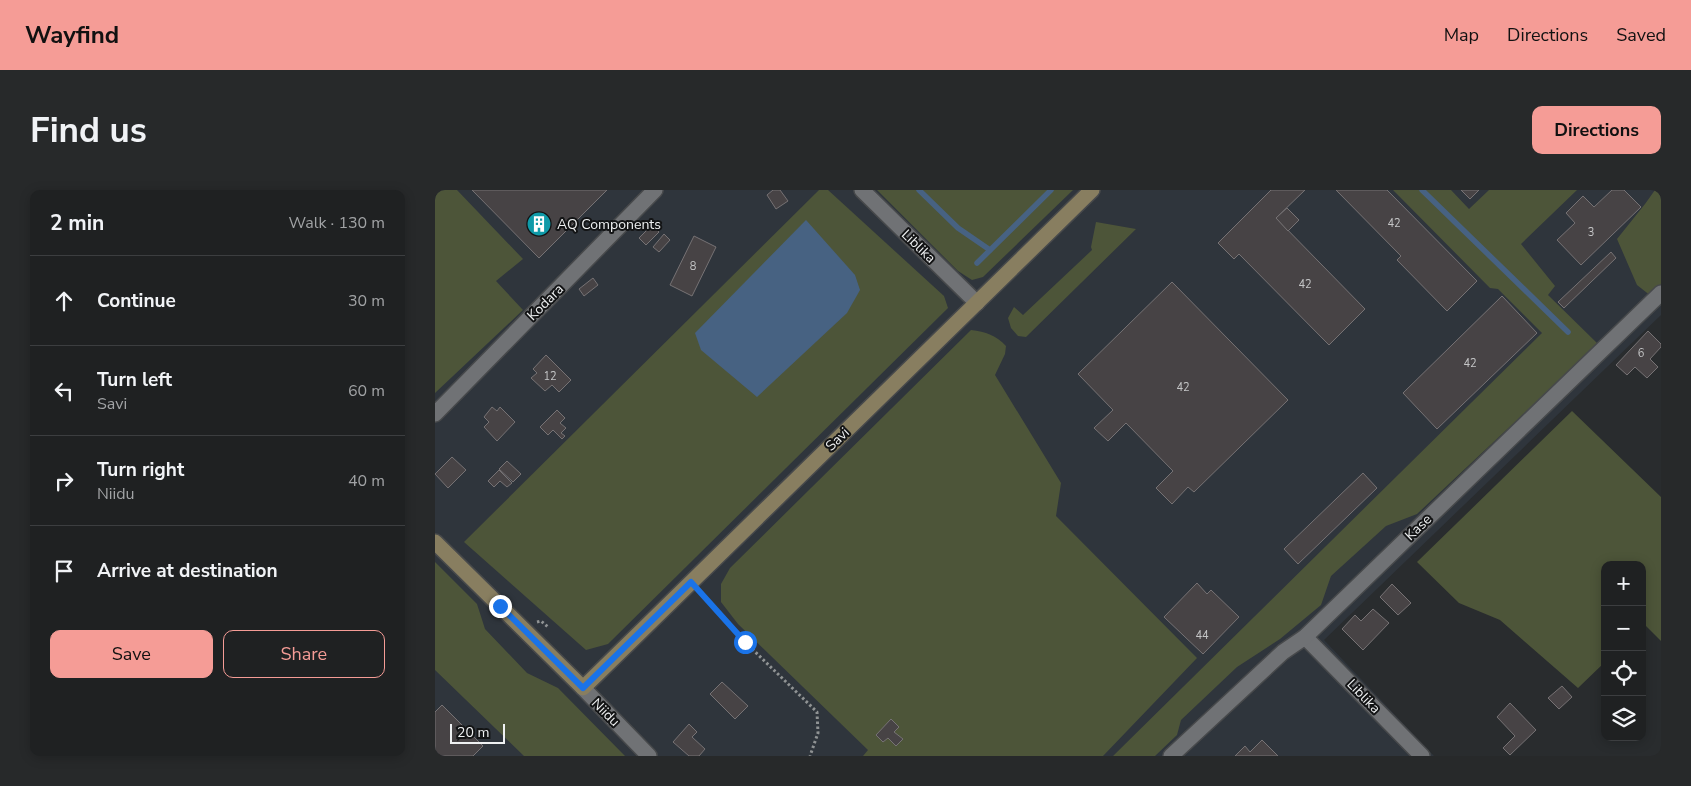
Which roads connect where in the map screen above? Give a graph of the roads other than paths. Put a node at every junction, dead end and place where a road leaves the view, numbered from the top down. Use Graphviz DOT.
graph roads {
  1 [pos="655,190"];
  2 [pos="862,190"];
  3 [pos="1092,190"];
  4 [pos="1661,293"];
  5 [pos="977,303"];
  6 [pos="435,414"];
  7 [pos="435,542"];
  8 [pos="1305,637"];
  9 [pos="583,688"];
  10 [pos="649,756"];
  11 [pos="1171,756"];
  12 [pos="1422,756"];
  1 -- 6 [label="street, Kodara"];
  2 -- 5 [label="street, Liblika"];
  3 -- 5 [label="street, Savi"];
  4 -- 8 [label="street, Kase"];
  5 -- 9 [label="street, Savi"];
  7 -- 9 [label="street, Niidu"];
  8 -- 11 [label="street, Kase"];
  8 -- 12 [label="street, Liblika"];
  9 -- 10 [label="street, Niidu"];
}
